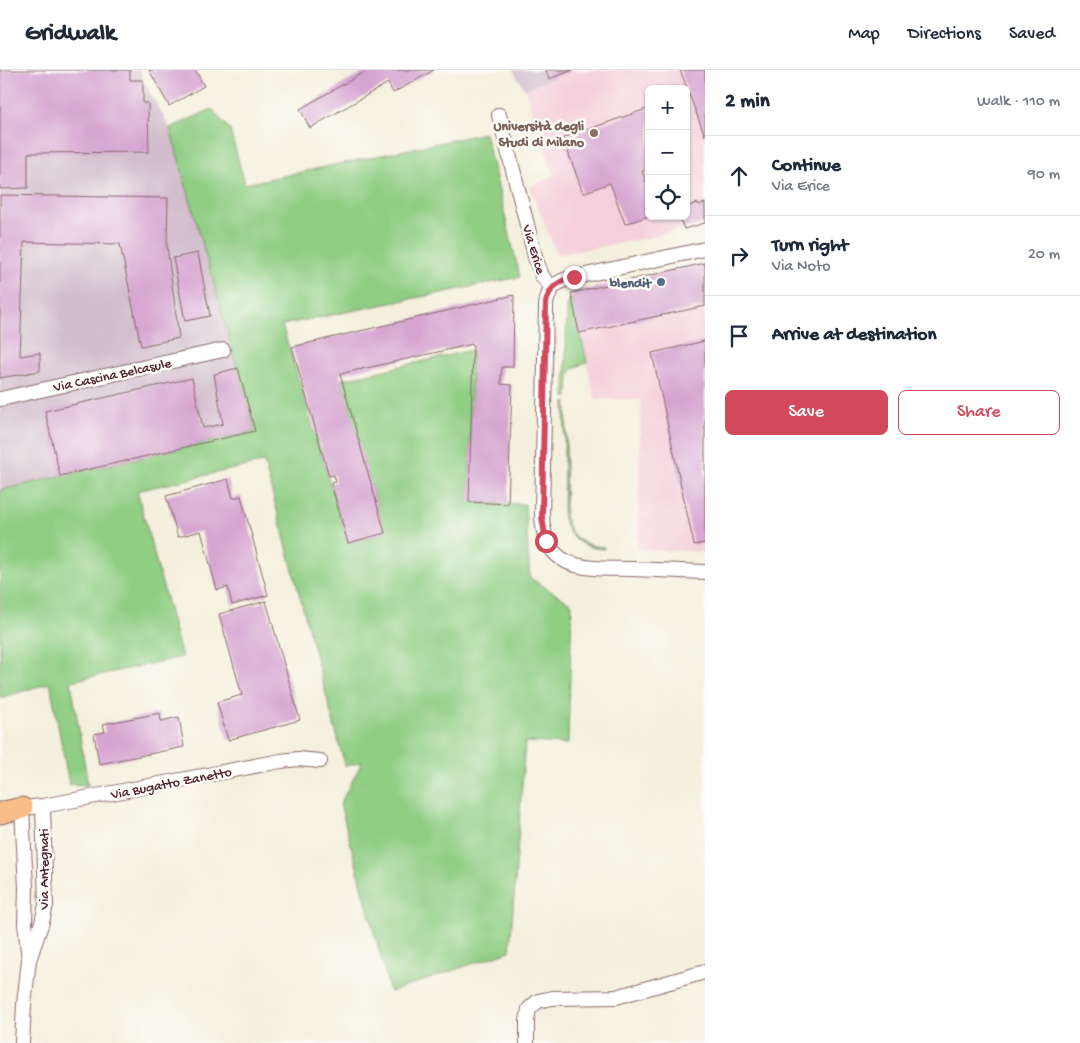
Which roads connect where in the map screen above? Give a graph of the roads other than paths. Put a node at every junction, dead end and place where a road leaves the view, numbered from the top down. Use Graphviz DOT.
graph roads {
  1 [pos="499,115"];
  2 [pos="705,249"];
  3 [pos="552,288"];
  4 [pos="223,350"];
  5 [pos="0,398"];
  6 [pos="705,572"];
  7 [pos="320,761"];
  8 [pos="0,804"];
  9 [pos="32,807"];
  10 [pos="0,813"];
  11 [pos="30,960"];
  12 [pos="705,972"];
  13 [pos="22,1043"];
  14 [pos="527,1043"];
  1 -- 3 [label="street, Via Erice"];
  2 -- 3 [label="street"];
  3 -- 6 [label="street, Via Erice"];
  4 -- 5 [label="street, Via Cascina Belcasule"];
  7 -- 9 [label="street, Via Bugatto Zanetto"];
  8 -- 9 [label="main road"];
  9 -- 10 [label="main road"];
  9 -- 11 [label="street, Via Antegnati"];
  9 -- 11 [label="street, Via Antegnati"];
  11 -- 13 [label="street, Via Antegnati"];
  12 -- 14 [label="street"];
}
